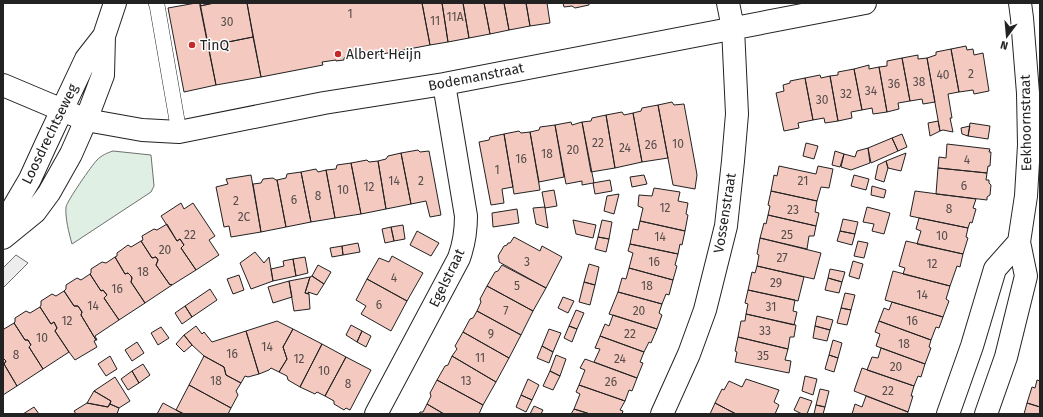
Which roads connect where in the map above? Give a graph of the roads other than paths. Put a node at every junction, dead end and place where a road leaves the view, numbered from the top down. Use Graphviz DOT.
graph roads {
  1 [pos="115,3"];
  2 [pos="156,3"];
  3 [pos="728,3"];
  4 [pos="865,3"];
  5 [pos="1020,3"];
  6 [pos="733,28"];
  7 [pos="104,36"];
  8 [pos="444,84"];
  9 [pos="3,85"];
  10 [pos="62,110"];
  11 [pos="86,120"];
  12 [pos="179,132"];
  13 [pos="4,237"];
  14 [pos="1019,242"];
  15 [pos="376,414"];
  16 [pos="662,414"];
  17 [pos="948,414"];
  18 [pos="986,414"];
  1 -- 7 [label="street, Loosdrechtseweg"];
  2 -- 12 [label="lane"];
  3 -- 6 [label="street, Vossenstraat"];
  4 -- 6 [label="street, Bodemanstraat"];
  5 -- 14 [label="street, Eekhoornstraat"];
  6 -- 8 [label="street, Bodemanstraat"];
  6 -- 16 [label="street, Vossenstraat"];
  7 -- 10 [label="street, Loosdrechtseweg"];
  7 -- 11 [label="street, Loosdrechtseweg"];
  8 -- 12 [label="street, Bodemanstraat"];
  8 -- 15 [label="street, Egelstraat"];
  9 -- 10 [label="street, Bodemanstraat"];
  10 -- 11 [label="street, Bodemanstraat"];
  10 -- 13 [label="street, Loosdrechtseweg"];
  11 -- 12 [label="street, Bodemanstraat"];
  11 -- 13 [label="street, Loosdrechtseweg"];
  14 -- 17 [label="street"];
  14 -- 18 [label="street, Eekhoornstraat"];
}
